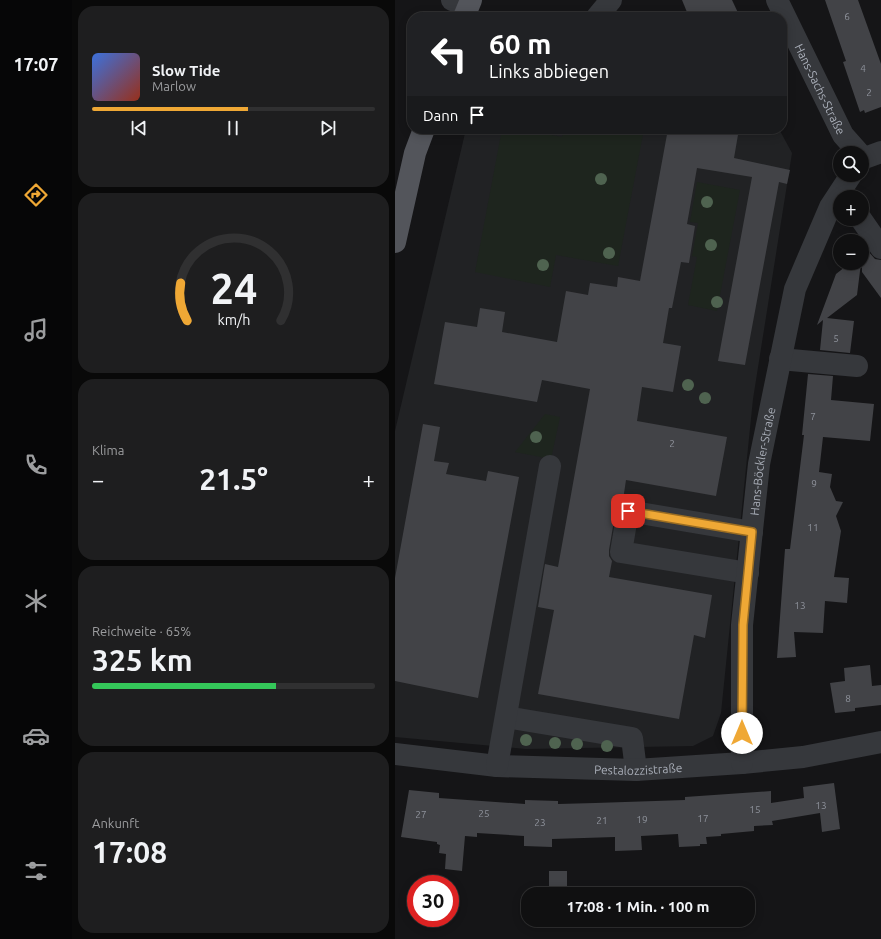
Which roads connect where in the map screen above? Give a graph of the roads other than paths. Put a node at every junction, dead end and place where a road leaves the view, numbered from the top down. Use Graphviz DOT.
graph roads {
  1 [pos="611,0"];
  2 [pos="777,0"];
  3 [pos="601,12"];
  4 [pos="783,12"];
  5 [pos="787,20"];
  6 [pos="422,134"];
  7 [pos="848,146"];
  8 [pos="848,182"];
  9 [pos="866,226"];
  10 [pos="395,242"];
  11 [pos="881,248"];
  12 [pos="780,359"];
  13 [pos="857,366"];
  14 [pos="550,466"];
  15 [pos="752,532"];
  16 [pos="748,573"];
  17 [pos="506,718"];
  18 [pos="881,742"];
  19 [pos="395,754"];
  20 [pos="742,763"];
  21 [pos="497,766"];
  22 [pos="636,770"];
  1 -- 3 [label="street"];
  2 -- 4 [label="street, Hans-Sachs-Straße"];
  5 -- 7 [label="street, Hans-Sachs-Straße"];
  6 -- 10 [label="main road"];
  8 -- 12 [label="street, Hans-Böckler-Straße"];
  9 -- 11 [label="street"];
  12 -- 13 [label="street"];
  12 -- 15 [label="street, Hans-Böckler-Straße"];
  14 -- 17 [label="street"];
  15 -- 16 [label="street, Hans-Böckler-Straße"];
  15 -- 16 [label="street"];
  16 -- 20 [label="street, Hans-Böckler-Straße"];
  17 -- 21 [label="street"];
  17 -- 22 [label="street"];
  18 -- 20 [label="street, Pestalozzistraße"];
  19 -- 21 [label="street, Pestalozzistraße"];
  20 -- 22 [label="street, Pestalozzistraße"];
  21 -- 22 [label="street, Pestalozzistraße"];
}
